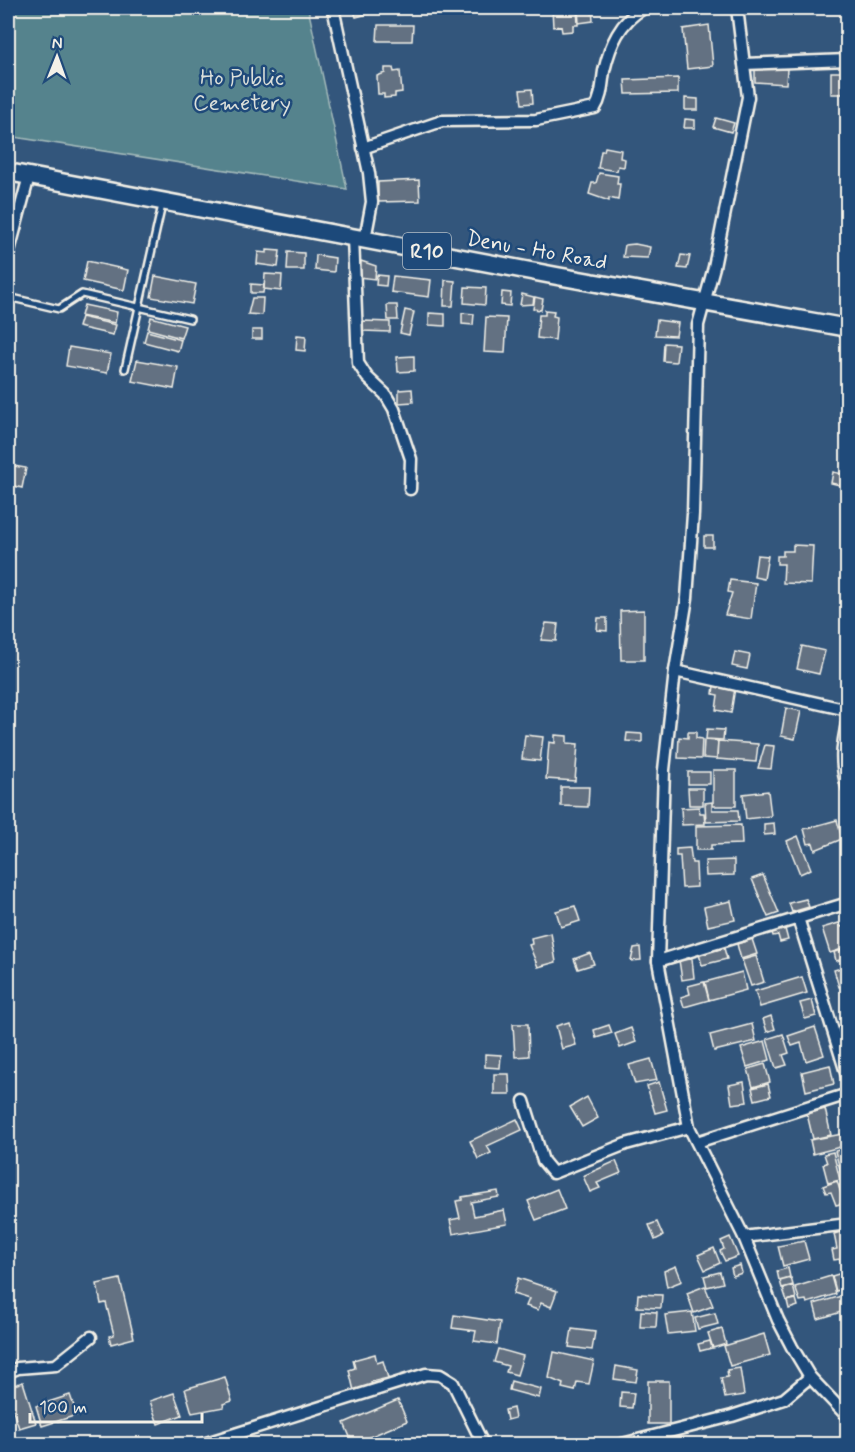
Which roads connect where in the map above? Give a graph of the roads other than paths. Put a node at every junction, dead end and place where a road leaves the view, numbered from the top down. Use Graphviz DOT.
graph roads {
  1 [pos="333,8"];
  2 [pos="644,8"];
  3 [pos="737,8"];
  4 [pos="848,60"];
  5 [pos="744,64"];
  6 [pos="363,148"];
  7 [pos="8,172"];
  8 [pos="29,176"];
  9 [pos="163,203"];
  10 [pos="359,238"];
  11 [pos="8,255"];
  12 [pos="8,297"];
  13 [pos="704,302"];
  14 [pos="138,307"];
  15 [pos="190,319"];
  16 [pos="848,328"];
  17 [pos="125,369"];
  18 [pos="410,489"];
  19 [pos="675,671"];
  20 [pos="848,710"];
  21 [pos="848,719"];
  22 [pos="848,789"];
  23 [pos="848,903"];
  24 [pos="798,918"];
  25 [pos="658,961"];
  26 [pos="848,1079"];
  27 [pos="848,1094"];
  28 [pos="524,1101"];
  29 [pos="689,1127"];
  30 [pos="697,1142"];
  31 [pos="840,1226"];
  32 [pos="744,1237"];
  33 [pos="91,1337"];
  34 [pos="8,1372"];
  35 [pos="810,1377"];
  36 [pos="848,1417"];
  37 [pos="203,1444"];
  38 [pos="483,1444"];
  39 [pos="622,1444"];
  1 -- 6 [label="street"];
  2 -- 6 [label="street"];
  3 -- 5 [label="street"];
  4 -- 5 [label="street"];
  5 -- 13 [label="street"];
  6 -- 10 [label="street"];
  7 -- 8 [label="main road, Denu - Ho Road / R10"];
  8 -- 9 [label="main road, Denu - Ho Road / R10"];
  8 -- 11 [label="street"];
  9 -- 10 [label="main road, Denu - Ho Road / R10"];
  9 -- 14 [label="lane"];
  10 -- 13 [label="main road, Denu - Ho Road / R10"];
  10 -- 18 [label="street"];
  12 -- 14 [label="lane"];
  13 -- 16 [label="main road, Denu - Ho Road / R10"];
  13 -- 19 [label="street"];
  14 -- 15 [label="lane"];
  14 -- 17 [label="lane"];
  19 -- 20 [label="street"];
  19 -- 25 [label="street"];
  21 -- 22 [label="street"];
  23 -- 24 [label="street"];
  24 -- 25 [label="street"];
  24 -- 26 [label="street"];
  25 -- 29 [label="street"];
  27 -- 30 [label="street"];
  28 -- 29 [label="street"];
  29 -- 30 [label="street"];
  30 -- 32 [label="street"];
  31 -- 32 [label="street"];
  32 -- 35 [label="street"];
  33 -- 34 [label="street"];
  35 -- 36 [label="street"];
  35 -- 39 [label="street"];
  37 -- 38 [label="street"];
}
